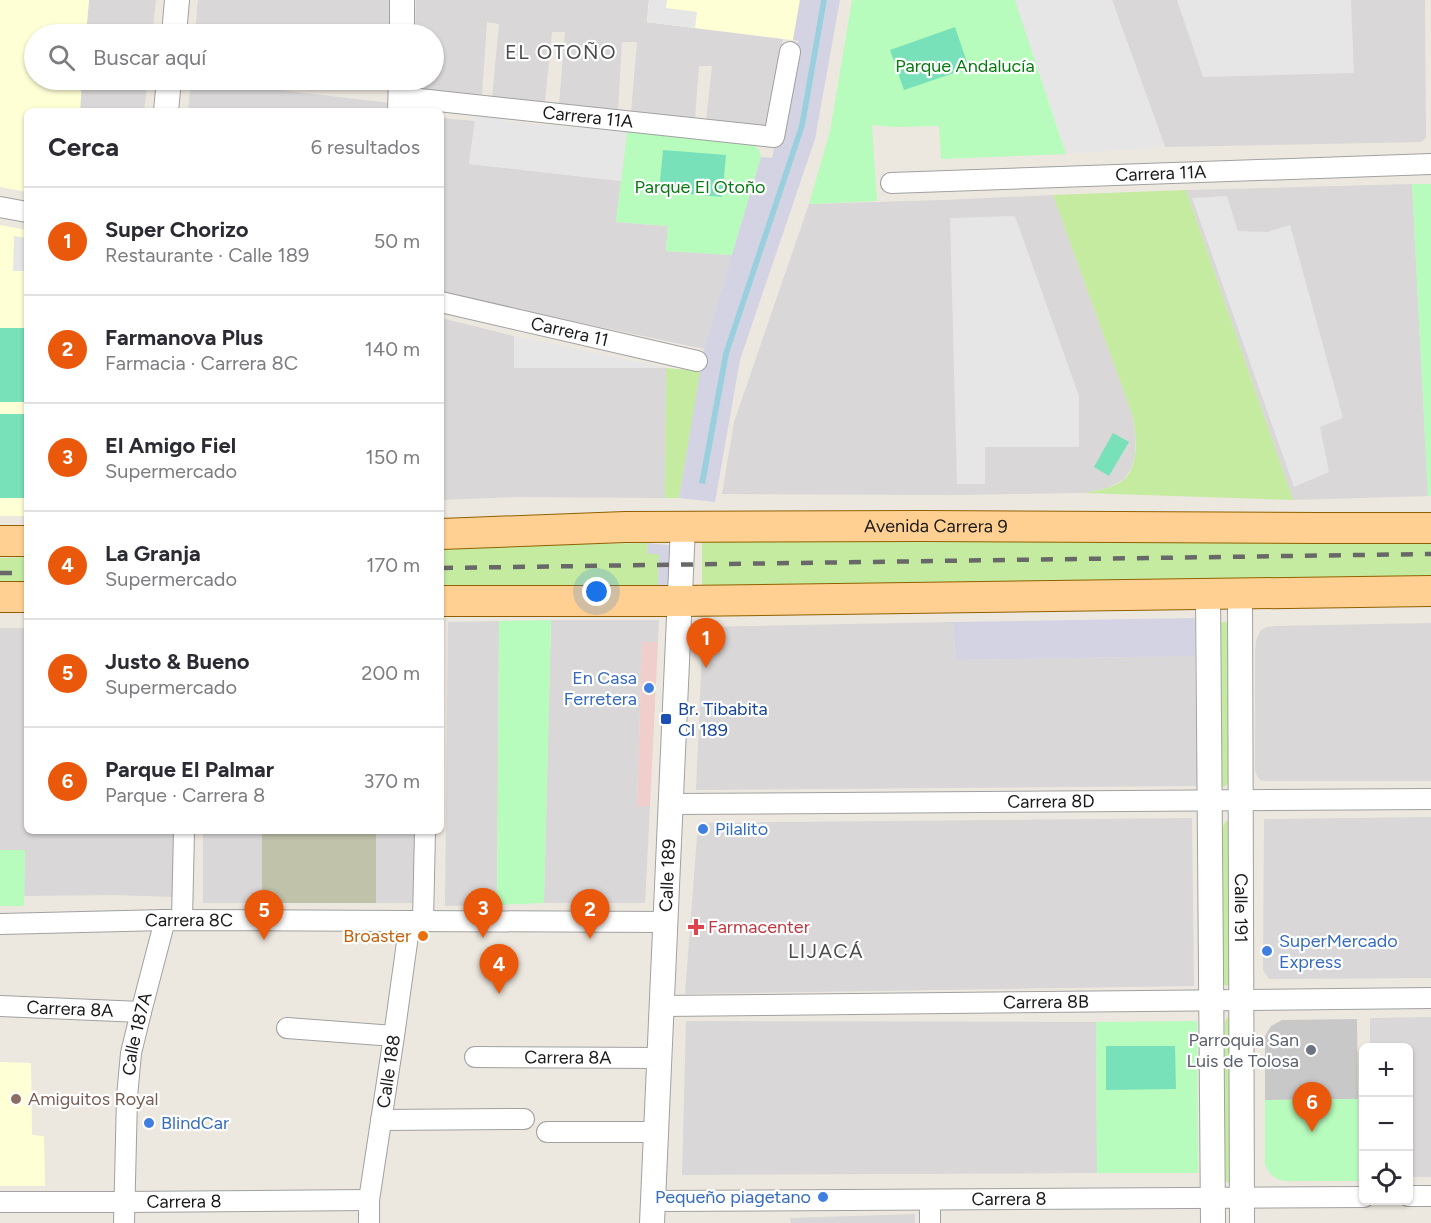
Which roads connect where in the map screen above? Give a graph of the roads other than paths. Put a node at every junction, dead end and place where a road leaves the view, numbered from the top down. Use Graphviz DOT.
graph roads {
  1 [pos="177,0"];
  2 [pos="402,0"];
  3 [pos="175,24"];
  4 [pos="402,24"];
  5 [pos="790,52"];
  6 [pos="168,90"];
  7 [pos="401,96"];
  8 [pos="166,108"];
  9 [pos="1431,164"];
  10 [pos="891,183"];
  11 [pos="0,207"];
  12 [pos="24,211"];
  13 [pos="444,303"];
  14 [pos="697,361"];
  15 [pos="683,527"];
  16 [pos="1431,528"];
  17 [pos="444,534"];
  18 [pos="0,541"];
  19 [pos="24,541"];
  20 [pos="1431,591"];
  21 [pos="1240,593"];
  22 [pos="1208,594"];
  23 [pos="0,597"];
  24 [pos="24,597"];
  25 [pos="444,601"];
  26 [pos="680,601"];
  27 [pos="1431,799"];
  28 [pos="1210,800"];
  29 [pos="1241,800"];
  30 [pos="671,804"];
  31 [pos="184,834"];
  32 [pos="425,834"];
  33 [pos="174,920"];
  34 [pos="417,921"];
  35 [pos="665,922"];
  36 [pos="0,924"];
  37 [pos="1431,998"];
  38 [pos="1242,999"];
  39 [pos="1212,1000"];
  40 [pos="0,1006"];
  41 [pos="662,1006"];
  42 [pos="141,1012"];
  43 [pos="287,1028"];
  44 [pos="394,1036"];
  45 [pos="475,1057"];
  46 [pos="660,1058"];
  47 [pos="381,1119"];
  48 [pos="524,1119"];
  49 [pos="547,1132"];
  50 [pos="656,1132"];
  51 [pos="1413,1196"];
  52 [pos="1431,1196"];
  53 [pos="1359,1197"];
  54 [pos="1213,1198"];
  55 [pos="1242,1198"];
  56 [pos="369,1200"];
  57 [pos="930,1200"];
  58 [pos="0,1202"];
  59 [pos="124,1202"];
  60 [pos="652,1212"];
  61 [pos="124,1223"];
  62 [pos="369,1223"];
  63 [pos="930,1223"];
  64 [pos="1214,1223"];
  65 [pos="1242,1223"];
  1 -- 3 [label="street"];
  2 -- 4 [label="street"];
  5 -- 7 [label="street, Carrera 11A"];
  6 -- 8 [label="street"];
  9 -- 10 [label="street, Carrera 11A"];
  11 -- 12 [label="street"];
  13 -- 14 [label="street, Carrera 11"];
  15 -- 16 [label="main road, Avenida Carrera 9"];
  15 -- 17 [label="main road, Avenida Carrera 9"];
  15 -- 26 [label="street, Calle 189"];
  18 -- 19 [label="main road"];
  20 -- 21 [label="main road"];
  21 -- 22 [label="main road"];
  21 -- 29 [label="street, Calle 191"];
  22 -- 26 [label="main road"];
  22 -- 28 [label="street, Calle 191"];
  23 -- 24 [label="main road"];
  25 -- 26 [label="main road"];
  26 -- 30 [label="street, Calle 189"];
  27 -- 29 [label="street, Carrera 8D"];
  28 -- 29 [label="street, Carrera 8D"];
  28 -- 30 [label="street, Carrera 8D"];
  28 -- 39 [label="street, Calle 191"];
  29 -- 38 [label="street, Calle 191"];
  30 -- 35 [label="street, Calle 189"];
  31 -- 33 [label="street, Calle 187A"];
  32 -- 34 [label="street, Calle 188"];
  33 -- 34 [label="street, Carrera 8C"];
  33 -- 36 [label="street, Carrera 8C"];
  33 -- 42 [label="street, Calle 187A"];
  34 -- 35 [label="street, Carrera 8C"];
  34 -- 44 [label="street, Calle 188"];
  35 -- 41 [label="street, Calle 189"];
  37 -- 38 [label="street, Carrera 8B"];
  38 -- 39 [label="street, Carrera 8B"];
  38 -- 55 [label="street, Calle 191"];
  39 -- 41 [label="street, Carrera 8B"];
  39 -- 54 [label="street, Calle 191"];
  40 -- 42 [label="street, Carrera 8A"];
  41 -- 46 [label="street, Calle 189"];
  42 -- 59 [label="street, Calle 187A"];
  43 -- 44 [label="street"];
  44 -- 47 [label="street, Calle 188"];
  45 -- 46 [label="street, Carrera 8A"];
  46 -- 50 [label="street, Calle 189"];
  47 -- 48 [label="street"];
  47 -- 56 [label="street, Calle 188"];
  49 -- 50 [label="street"];
  50 -- 60 [label="street, Calle 189"];
  51 -- 52 [label="street"];
  53 -- 55 [label="street, Carrera 8"];
  54 -- 55 [label="street, Carrera 8"];
  54 -- 57 [label="street, Carrera 8"];
  54 -- 64 [label="street, Calle 191"];
  55 -- 65 [label="street, Calle 191"];
  56 -- 59 [label="street, Carrera 8"];
  56 -- 62 [label="street, Calle 188"];
  57 -- 60 [label="street, Carrera 8"];
  57 -- 63 [label="street"];
  58 -- 59 [label="street, Carrera 8"];
  59 -- 61 [label="street, Calle 187A"];
}
